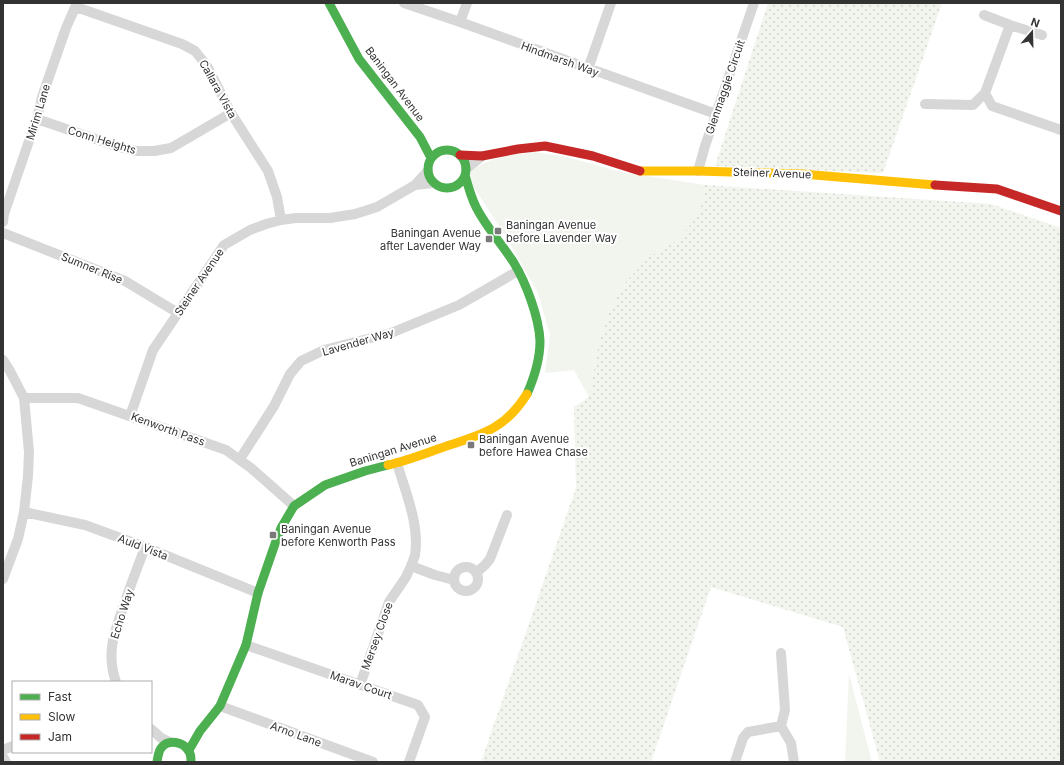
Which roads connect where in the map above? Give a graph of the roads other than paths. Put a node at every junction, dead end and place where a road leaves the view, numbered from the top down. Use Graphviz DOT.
graph roads {
  1 [pos="330,3"];
  2 [pos="404,3"];
  3 [pos="468,3"];
  4 [pos="611,3"];
  5 [pos="754,3"];
  6 [pos="77,5"];
  7 [pos="984,15"];
  8 [pos="460,22"];
  9 [pos="1010,25"];
  10 [pos="1042,35"];
  11 [pos="588,69"];
  12 [pos="986,93"];
  13 [pos="925,104"];
  14 [pos="231,113"];
  15 [pos="716,114"];
  16 [pos="37,119"];
  17 [pos="1061,130"];
  18 [pos="420,137"];
  19 [pos="441,151"];
  20 [pos="460,156"];
  21 [pos="482,156"];
  22 [pos="431,158"];
  23 [pos="428,171"];
  24 [pos="698,171"];
  25 [pos="465,172"];
  26 [pos="433,183"];
  27 [pos="415,185"];
  28 [pos="447,188"];
  29 [pos="475,206"];
  30 [pos="1061,210"];
  31 [pos="281,220"];
  32 [pos="3,222"];
  33 [pos="3,233"];
  34 [pos="518,271"];
  35 [pos="178,313"];
  36 [pos="3,360"];
  37 [pos="24,398"];
  38 [pos="130,416"];
  39 [pos="240,459"];
  40 [pos="397,463"];
  41 [pos="294,506"];
  42 [pos="24,512"];
  43 [pos="507,515"];
  44 [pos="145,547"];
  45 [pos="411,566"];
  46 [pos="476,573"];
  47 [pos="3,579"];
  48 [pos="454,580"];
  49 [pos="258,593"];
  50 [pos="246,645"];
  51 [pos="781,653"];
  52 [pos="116,681"];
  53 [pos="360,685"];
  54 [pos="220,706"];
  55 [pos="781,726"];
  56 [pos="200,730"];
  57 [pos="152,731"];
  58 [pos="152,735"];
  59 [pos="173,742"];
  60 [pos="12,747"];
  61 [pos="189,750"];
  62 [pos="4,758"];
  63 [pos="157,759"];
  64 [pos="191,762"];
  65 [pos="373,762"];
  66 [pos="409,762"];
  67 [pos="735,762"];
  68 [pos="794,762"];
  1 -- 18 [label="street, Baningan Avenue"];
  2 -- 8 [label="street, Hindmarsh Way"];
  3 -- 8 [label="street"];
  4 -- 11 [label="street"];
  5 -- 15 [label="street, Glenmaggie Circuit"];
  6 -- 14 [label="street, Callara Vista"];
  6 -- 16 [label="street, Mirim Lane"];
  7 -- 9 [label="street"];
  8 -- 11 [label="street, Hindmarsh Way"];
  9 -- 10 [label="street"];
  9 -- 12 [label="street"];
  11 -- 15 [label="street, Hindmarsh Way"];
  12 -- 13 [label="street"];
  12 -- 17 [label="street"];
  14 -- 16 [label="street, Conn Heights"];
  14 -- 31 [label="street, Callara Vista"];
  15 -- 24 [label="street, Glenmaggie Circuit"];
  16 -- 32 [label="street, Mirim Lane"];
  18 -- 19 [label="street, Baningan Avenue"];
  18 -- 22 [label="street, Baningan Avenue"];
  19 -- 20 [label="street"];
  19 -- 22 [label="street"];
  20 -- 21 [label="street, Steiner Avenue"];
  20 -- 25 [label="street"];
  21 -- 24 [label="street, Steiner Avenue"];
  21 -- 25 [label="street, Steiner Avenue"];
  22 -- 23 [label="street"];
  23 -- 26 [label="street"];
  23 -- 27 [label="street, Steiner Avenue"];
  24 -- 30 [label="street, Steiner Avenue"];
  25 -- 28 [label="street"];
  25 -- 29 [label="street, Baningan Avenue"];
  26 -- 27 [label="street, Steiner Avenue"];
  26 -- 28 [label="street"];
  27 -- 31 [label="street, Steiner Avenue"];
  28 -- 29 [label="street, Baningan Avenue"];
  29 -- 34 [label="street, Baningan Avenue"];
  31 -- 35 [label="street, Steiner Avenue"];
  33 -- 35 [label="street, Sumner Rise"];
  34 -- 39 [label="street, Lavender Way"];
  34 -- 40 [label="street, Baningan Avenue"];
  35 -- 38 [label="street, Steiner Avenue"];
  36 -- 37 [label="street"];
  37 -- 38 [label="street, Kenworth Pass"];
  37 -- 42 [label="street"];
  38 -- 39 [label="street, Kenworth Pass"];
  39 -- 41 [label="street, Kenworth Pass"];
  40 -- 41 [label="street, Baningan Avenue"];
  40 -- 45 [label="street, Mersey Close"];
  41 -- 49 [label="street, Baningan Avenue"];
  42 -- 44 [label="street, Auld Vista"];
  42 -- 47 [label="street"];
  43 -- 46 [label="street"];
  44 -- 49 [label="street, Auld Vista"];
  44 -- 52 [label="street, Echo Way"];
  45 -- 48 [label="street"];
  45 -- 53 [label="street, Mersey Close"];
  46 -- 48 [label="street"];
  46 -- 48 [label="street"];
  49 -- 50 [label="street, Baningan Avenue"];
  50 -- 53 [label="street, Marav Court"];
  50 -- 54 [label="street, Baningan Avenue"];
  51 -- 55 [label="street"];
  53 -- 66 [label="street, Marav Court"];
  54 -- 56 [label="street, Baningan Avenue"];
  54 -- 65 [label="street, Arno Lane"];
  55 -- 67 [label="street"];
  55 -- 68 [label="street"];
  56 -- 59 [label="street, Baningan Avenue"];
  56 -- 61 [label="street, Baningan Avenue"];
  57 -- 59 [label="street"];
  58 -- 63 [label="street"];
  59 -- 61 [label="street"];
  59 -- 63 [label="street, Baningan Avenue"];
  60 -- 62 [label="street"];
  61 -- 64 [label="street"];
}
